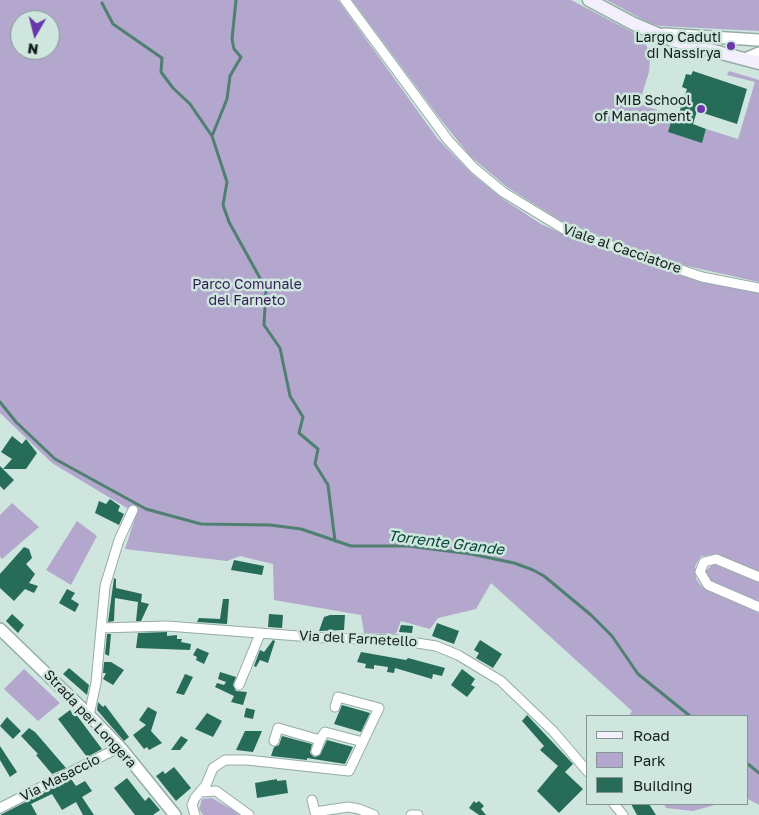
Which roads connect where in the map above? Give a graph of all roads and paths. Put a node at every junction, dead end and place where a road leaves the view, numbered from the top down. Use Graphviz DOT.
graph roads {
  1 [pos="345,0"];
  2 [pos="589,0"];
  3 [pos="655,33"];
  4 [pos="759,40"];
  5 [pos="759,53"];
  6 [pos="745,59"];
  7 [pos="759,63"];
  8 [pos="759,288"];
  9 [pos="133,510"];
  10 [pos="759,577"];
  11 [pos="759,608"];
  12 [pos="101,628"];
  13 [pos="0,629"];
  14 [pos="260,634"];
  15 [pos="239,684"];
  16 [pos="335,707"];
  17 [pos="90,715"];
  18 [pos="320,740"];
  19 [pos="274,741"];
  20 [pos="363,742"];
  21 [pos="120,747"];
  22 [pos="316,751"];
  23 [pos="586,770"];
  24 [pos="200,792"];
  25 [pos="312,800"];
  26 [pos="615,805"];
  27 [pos="0,808"];
  28 [pos="246,813"];
  29 [pos="175,815"];
  30 [pos="195,815"];
  31 [pos="374,815"];
  32 [pos="411,815"];
  33 [pos="418,815"];
  34 [pos="623,815"];
  1 -- 8 [label="street, Viale al Cacciatore"];
  2 -- 3 [label="main road"];
  3 -- 4 [label="street"];
  3 -- 6 [label="main road"];
  5 -- 6 [label="street"];
  6 -- 7 [label="main road"];
  9 -- 12 [label="street"];
  10 -- 11 [label="street"];
  12 -- 14 [label="street, Via del Farnetello"];
  12 -- 17 [label="street"];
  13 -- 17 [label="street, Strada per Longera"];
  14 -- 15 [label="street"];
  14 -- 23 [label="street, Via del Farnetello"];
  16 -- 20 [label="street"];
  17 -- 21 [label="street, Strada per Longera"];
  18 -- 19 [label="street"];
  18 -- 20 [label="street"];
  18 -- 22 [label="street"];
  20 -- 24 [label="street"];
  21 -- 27 [label="street, Via Masaccio"];
  21 -- 29 [label="street, Strada per Longera"];
  24 -- 28 [label="street"];
  24 -- 30 [label="street"];
  25 -- 31 [label="street"];
  26 -- 34 [label="street"];
  32 -- 33 [label="street"];
}
